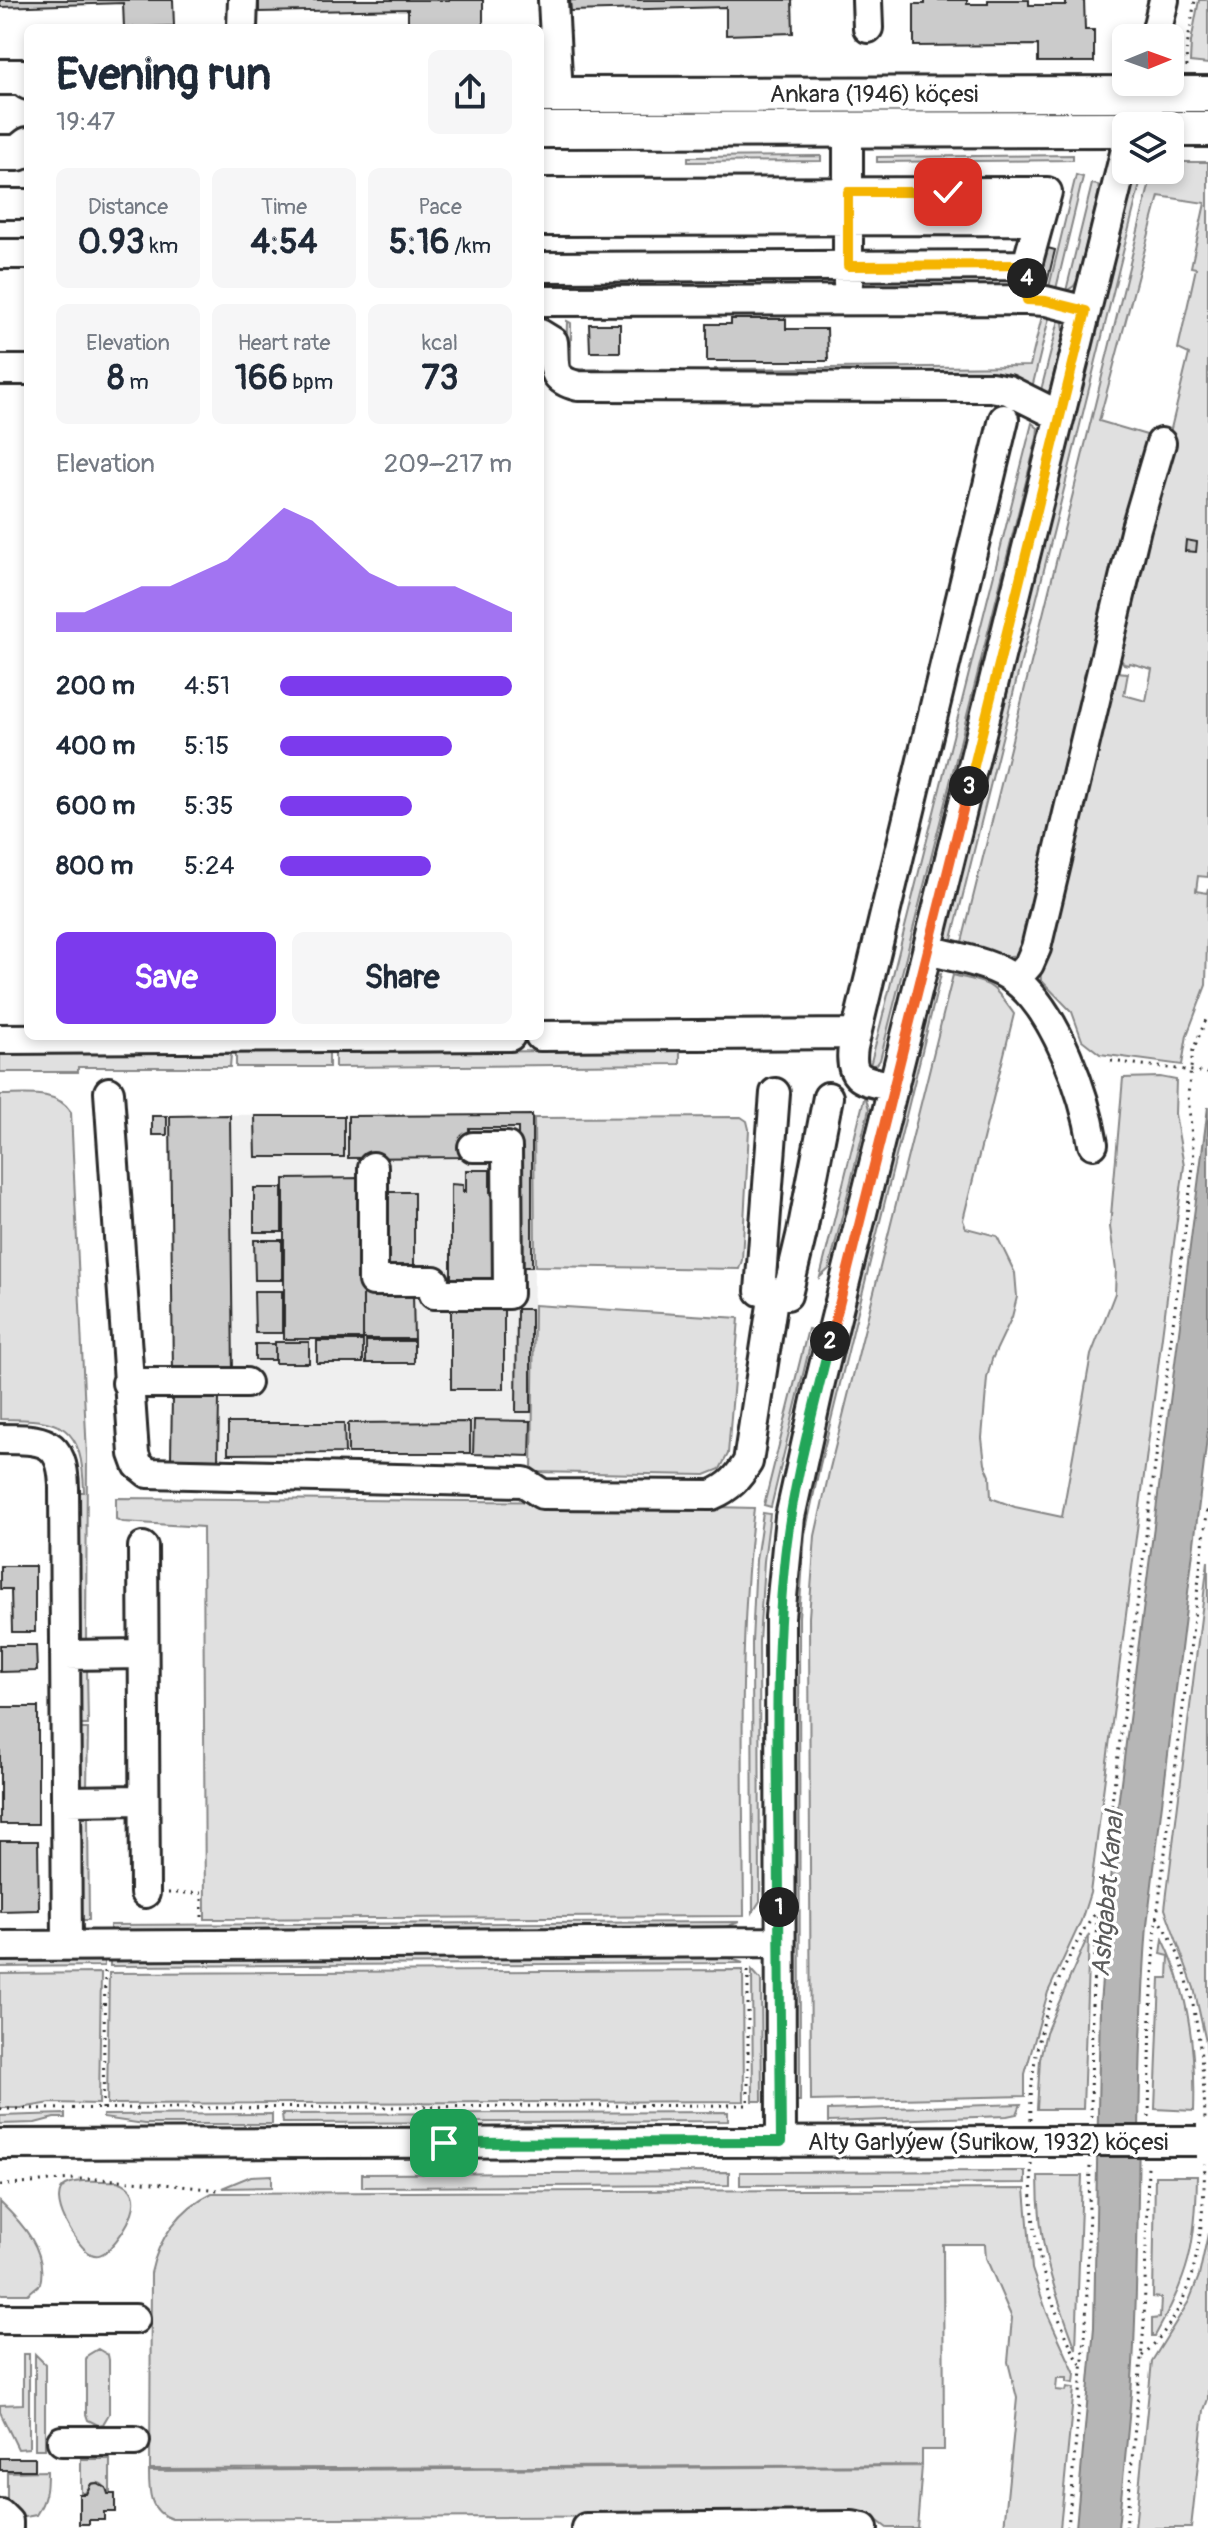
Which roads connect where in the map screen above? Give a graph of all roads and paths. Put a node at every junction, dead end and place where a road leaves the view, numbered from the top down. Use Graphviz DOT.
graph roads {
  1 [pos="243,0"];
  2 [pos="553,0"];
  3 [pos="1164,0"];
  4 [pos="1195,0"];
  5 [pos="242,24"];
  6 [pos="1158,24"];
  7 [pos="1186,53"];
  8 [pos="0,77"];
  9 [pos="24,79"];
  10 [pos="1208,94"];
  11 [pos="549,95"];
  12 [pos="0,97"];
  13 [pos="24,97"];
  14 [pos="1138,101"];
  15 [pos="848,129"];
  16 [pos="1112,129"];
  17 [pos="1184,129"];
  18 [pos="1208,129"];
  19 [pos="544,130"];
  20 [pos="0,132"];
  21 [pos="24,132"];
  22 [pos="24,148"];
  23 [pos="0,153"];
  24 [pos="1117,184"];
  25 [pos="544,193"];
  26 [pos="0,204"];
  27 [pos="24,204"];
  28 [pos="848,206"];
  29 [pos="544,221"];
  30 [pos="0,254"];
  31 [pos="24,254"];
  32 [pos="1027,265"];
  33 [pos="848,266"];
  34 [pos="544,267"];
  35 [pos="1027,300"];
  36 [pos="548,301"];
  37 [pos="848,301"];
  38 [pos="1086,311"];
  39 [pos="544,335"];
  40 [pos="0,370"];
  41 [pos="24,370"];
  42 [pos="1060,416"];
  43 [pos="1004,419"];
  44 [pos="1161,443"];
  45 [pos="928,950"];
  46 [pos="1015,980"];
  47 [pos="1208,1015"];
  48 [pos="856,1034"];
  49 [pos="544,1036"];
  50 [pos="0,1039"];
  51 [pos="24,1039"];
  52 [pos="1111,1061"];
  53 [pos="1191,1071"];
  54 [pos="1208,1073"];
  55 [pos="894,1087"];
  56 [pos="109,1092"];
  57 [pos="775,1093"];
  58 [pos="828,1097"];
  59 [pos="1093,1144"];
  60 [pos="473,1147"];
  61 [pos="373,1167"];
  62 [pos="773,1293"];
  63 [pos="127,1383"];
  64 [pos="246,1383"];
  65 [pos="0,1439"];
  66 [pos="1208,1505"];
  67 [pos="143,1547"];
  68 [pos="143,1654"];
  69 [pos="65,1655"];
  70 [pos="144,1800"];
  71 [pos="66,1801"];
  72 [pos="145,1893"];
  73 [pos="1157,1917"];
  74 [pos="202,1922"];
  75 [pos="779,1942"];
  76 [pos="67,1945"];
  77 [pos="0,1946"];
  78 [pos="748,1966"];
  79 [pos="105,1970"];
  80 [pos="1206,2105"];
  81 [pos="0,2109"];
  82 [pos="103,2109"];
  83 [pos="1091,2116"];
  84 [pos="1149,2116"];
  85 [pos="1202,2141"];
  86 [pos="781,2142"];
  87 [pos="0,2144"];
  88 [pos="1148,2161"];
  89 [pos="1090,2163"];
  90 [pos="1208,2180"];
  91 [pos="0,2185"];
  92 [pos="218,2190"];
  93 [pos="0,2319"];
  94 [pos="135,2319"];
  95 [pos="1141,2356"];
  96 [pos="62,2441"];
  97 [pos="135,2441"];
  98 [pos="0,2514"];
  99 [pos="8,2528"];
  100 [pos="586,2528"];
  101 [pos="863,2528"];
  102 [pos="1068,2528"];
  103 [pos="1126,2528"];
  1 -- 5 [label="street"];
  2 -- 11 [label="street"];
  3 -- 6 [label="street"];
  4 -- 7 [label="path"];
  8 -- 9 [label="main road"];
  10 -- 14 [label="main road, Ankara (1946) köçesi"];
  11 -- 14 [label="main road, Ankara (1946) köçesi"];
  12 -- 13 [label="main road"];
  15 -- 16 [label="main road, Ankara (1946) köçesi"];
  15 -- 19 [label="main road, Ankara (1946) köçesi"];
  15 -- 28 [label="street"];
  17 -- 18 [label="main road"];
  20 -- 21 [label="main road"];
  22 -- 23 [label="main road"];
  24 -- 38 [label="street"];
  25 -- 28 [label="street"];
  26 -- 27 [label="street"];
  28 -- 29 [label="street"];
  28 -- 32 [label="street"];
  28 -- 33 [label="street"];
  30 -- 31 [label="street"];
  32 -- 33 [label="street"];
  32 -- 35 [label="street"];
  33 -- 34 [label="street"];
  33 -- 37 [label="street"];
  35 -- 37 [label="street"];
  35 -- 38 [label="street"];
  36 -- 37 [label="street"];
  36 -- 39 [label="street"];
  38 -- 42 [label="street"];
  39 -- 42 [label="street"];
  40 -- 41 [label="street"];
  42 -- 45 [label="street"];
  43 -- 48 [label="street"];
  44 -- 46 [label="street"];
  45 -- 46 [label="street"];
  45 -- 55 [label="street"];
  46 -- 59 [label="street"];
  47 -- 53 [label="path"];
  48 -- 49 [label="street"];
  48 -- 55 [label="street"];
  50 -- 51 [label="street"];
  52 -- 53 [label="path"];
  53 -- 54 [label="path"];
  53 -- 83 [label="path"];
  55 -- 75 [label="street"];
  56 -- 63 [label="street"];
  57 -- 62 [label="street"];
  58 -- 62 [label="street"];
  60 -- 61 [label="street"];
  62 -- 63 [label="street"];
  63 -- 64 [label="street"];
  65 -- 69 [label="street"];
  66 -- 73 [label="path"];
  67 -- 68 [label="street"];
  68 -- 69 [label="street"];
  68 -- 70 [label="street"];
  69 -- 71 [label="street"];
  70 -- 71 [label="street"];
  70 -- 72 [label="street"];
  71 -- 76 [label="street"];
  72 -- 74 [label="path"];
  73 -- 80 [label="path"];
  73 -- 84 [label="path"];
  75 -- 76 [label="street"];
  75 -- 86 [label="street"];
  76 -- 77 [label="street"];
  78 -- 82 [label="path"];
  79 -- 82 [label="path"];
  81 -- 82 [label="path"];
  85 -- 86 [label="street, Alty Garlyýew (Surikow, 1932) köçesi, bridge"];
  86 -- 87 [label="street, Alty Garlyýew (Surikow, 1932) köçesi"];
  88 -- 95 [label="path"];
  89 -- 102 [label="path"];
  90 -- 95 [label="path"];
  91 -- 92 [label="path"];
  93 -- 94 [label="street"];
  95 -- 103 [label="path"];
  96 -- 97 [label="street"];
  98 -- 99 [label="street"];
  100 -- 101 [label="street"];
}
